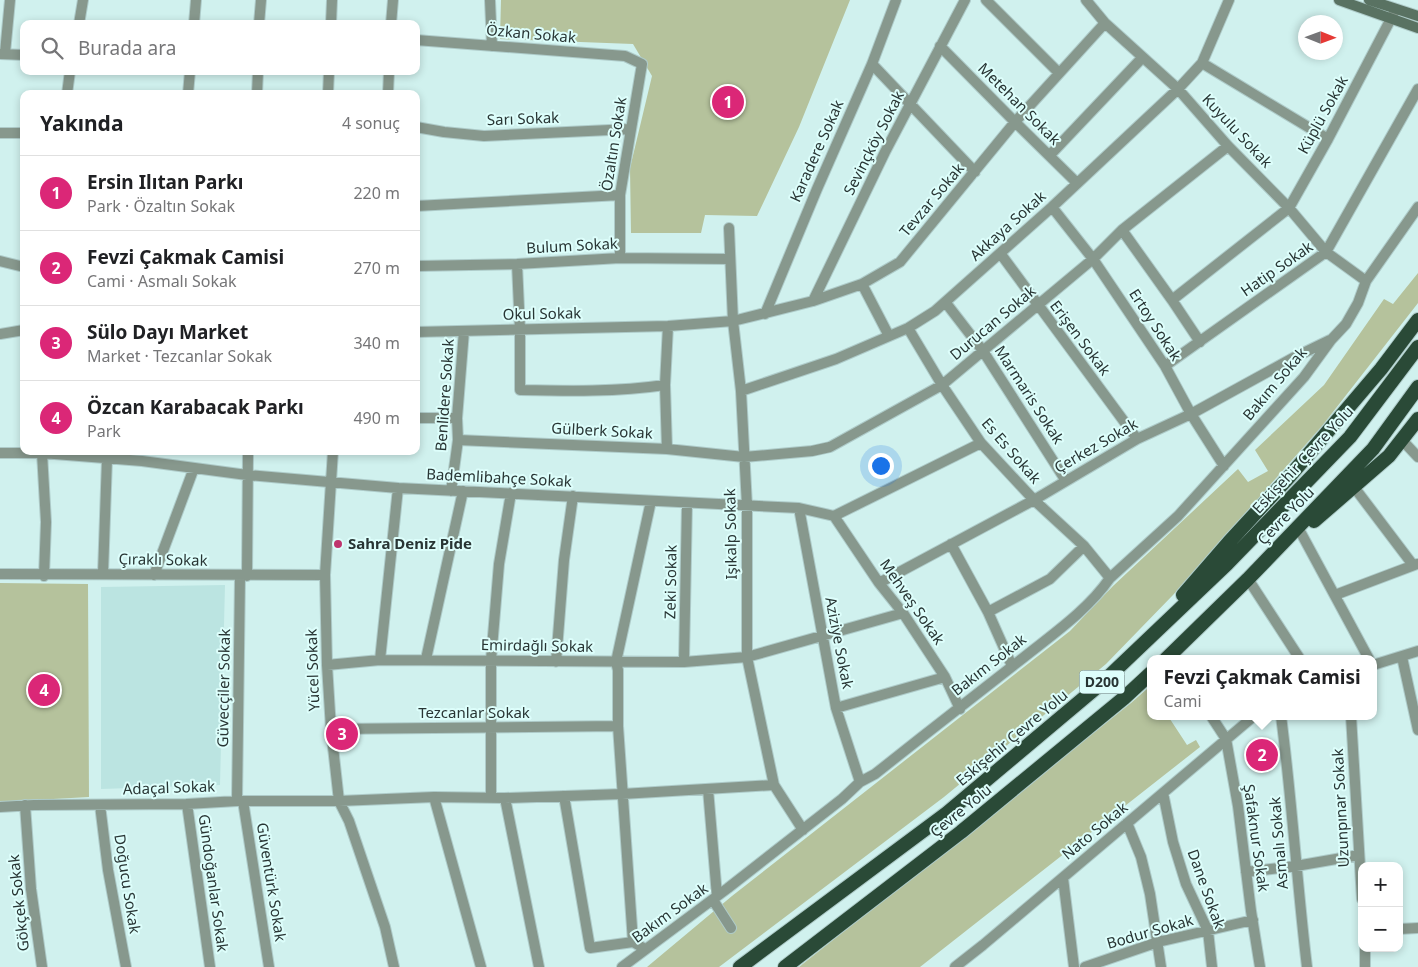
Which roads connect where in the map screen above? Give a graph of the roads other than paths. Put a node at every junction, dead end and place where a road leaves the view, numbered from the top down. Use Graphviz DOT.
graph roads {
  1 [pos="10,0"];
  2 [pos="83,0"];
  3 [pos="196,0"];
  4 [pos="261,0"];
  5 [pos="332,0"];
  6 [pos="393,0"];
  7 [pos="490,0"];
  8 [pos="896,0"];
  9 [pos="965,0"];
  10 [pos="986,0"];
  11 [pos="1086,0"];
  12 [pos="1229,0"];
  13 [pos="1339,0"];
  14 [pos="1374,1"];
  15 [pos="1377,14"];
  16 [pos="1394,14"];
  17 [pos="1418,16"];
  18 [pos="79,20"];
  19 [pos="194,20"];
  20 [pos="259,20"];
  21 [pos="331,20"];
  22 [pos="391,20"];
  23 [pos="1105,23"];
  24 [pos="1418,28"];
  25 [pos="420,40"];
  26 [pos="492,46"];
  27 [pos="940,46"];
  28 [pos="2,53"];
  29 [pos="20,55"];
  30 [pos="1142,58"];
  31 [pos="1202,63"];
  32 [pos="642,64"];
  33 [pos="872,64"];
  34 [pos="1059,73"];
  35 [pos="69,75"];
  36 [pos="190,75"];
  37 [pos="258,75"];
  38 [pos="329,75"];
  39 [pos="389,75"];
  40 [pos="1178,89"];
  41 [pos="1418,89"];
  42 [pos="68,90"];
  43 [pos="188,90"];
  44 [pos="258,90"];
  45 [pos="328,90"];
  46 [pos="388,90"];
  47 [pos="910,104"];
  48 [pos="1014,122"];
  49 [pos="420,128"];
  50 [pos="631,130"];
  51 [pos="0,133"];
  52 [pos="20,133"];
  53 [pos="1328,139"];
  54 [pos="1228,146"];
  55 [pos="1050,155"];
  56 [pos="975,172"];
  57 [pos="1077,183"];
  58 [pos="620,196"];
  59 [pos="420,206"];
  60 [pos="1052,207"];
  61 [pos="1418,207"];
  62 [pos="1289,208"];
  63 [pos="728,228"];
  64 [pos="1122,230"];
  65 [pos="1326,252"];
  66 [pos="1000,253"];
  67 [pos="620,258"];
  68 [pos="730,259"];
  69 [pos="1093,259"];
  70 [pos="0,261"];
  71 [pos="517,264"];
  72 [pos="20,266"];
  73 [pos="420,266"];
  74 [pos="1366,281"];
  75 [pos="862,284"];
  76 [pos="1172,300"];
  77 [pos="813,301"];
  78 [pos="946,302"];
  79 [pos="1037,305"];
  80 [pos="765,314"];
  81 [pos="1418,320"];
  82 [pos="733,321"];
  83 [pos="668,326"];
  84 [pos="908,328"];
  85 [pos="520,330"];
  86 [pos="20,331"];
  87 [pos="464,331"];
  88 [pos="420,332"];
  89 [pos="0,334"];
  90 [pos="889,336"];
  91 [pos="1331,340"];
  92 [pos="1200,342"];
  93 [pos="1418,348"];
  94 [pos="983,351"];
  95 [pos="1165,366"];
  96 [pos="666,386"];
  97 [pos="942,386"];
  98 [pos="1418,386"];
  99 [pos="741,391"];
  100 [pos="1191,414"];
  101 [pos="420,418"];
  102 [pos="457,418"];
  103 [pos="1418,419"];
  104 [pos="1137,439"];
  105 [pos="458,440"];
  106 [pos="1402,440"];
  107 [pos="981,443"];
  108 [pos="667,449"];
  109 [pos="0,453"];
  110 [pos="20,453"];
  111 [pos="42,455"];
  112 [pos="85,455"];
  113 [pos="248,455"];
  114 [pos="334,455"];
  115 [pos="143,456"];
  116 [pos="744,457"];
  117 [pos="1418,457"];
  118 [pos="107,459"];
  119 [pos="1224,466"];
  120 [pos="194,468"];
  121 [pos="247,475"];
  122 [pos="1066,481"];
  123 [pos="332,482"];
  124 [pos="1354,487"];
  125 [pos="398,488"];
  126 [pos="451,491"];
  127 [pos="462,491"];
  128 [pos="511,493"];
  129 [pos="573,496"];
  130 [pos="1034,500"];
  131 [pos="651,501"];
  132 [pos="687,503"];
  133 [pos="747,506"];
  134 [pos="798,508"];
  135 [pos="834,516"];
  136 [pos="1301,533"];
  137 [pos="951,544"];
  138 [pos="1084,546"];
  139 [pos="1415,565"];
  140 [pos="0,574"];
  141 [pos="103,574"];
  142 [pos="325,575"];
  143 [pos="44,576"];
  144 [pos="154,576"];
  145 [pos="244,576"];
  146 [pos="1110,578"];
  147 [pos="1248,579"];
  148 [pos="879,583"];
  149 [pos="1335,595"];
  150 [pos="903,612"];
  151 [pos="988,612"];
  152 [pos="1165,623"];
  153 [pos="823,636"];
  154 [pos="1418,651"];
  155 [pos="1173,655"];
  156 [pos="1297,655"];
  157 [pos="1367,655"];
  158 [pos="748,657"];
  159 [pos="1402,657"];
  160 [pos="426,659"];
  161 [pos="380,660"];
  162 [pos="491,660"];
  163 [pos="556,662"];
  164 [pos="616,662"];
  165 [pos="684,662"];
  166 [pos="1377,664"];
  167 [pos="327,665"];
  168 [pos="1012,666"];
  169 [pos="945,677"];
  170 [pos="1147,677"];
  171 [pos="836,708"];
  172 [pos="960,709"];
  173 [pos="1214,720"];
  174 [pos="1249,720"];
  175 [pos="1282,720"];
  176 [pos="1351,720"];
  177 [pos="618,726"];
  178 [pos="331,729"];
  179 [pos="490,729"];
  180 [pos="1418,730"];
  181 [pos="1226,739"];
  182 [pos="860,782"];
  183 [pos="774,785"];
  184 [pos="708,789"];
  185 [pos="1163,793"];
  186 [pos="622,794"];
  187 [pos="564,796"];
  188 [pos="434,797"];
  189 [pos="491,798"];
  190 [pos="505,798"];
  191 [pos="240,801"];
  192 [pos="339,801"];
  193 [pos="186,804"];
  194 [pos="25,805"];
  195 [pos="100,805"];
  196 [pos="0,807"];
  197 [pos="1127,823"];
  198 [pos="803,830"];
  199 [pos="1359,855"];
  200 [pos="1359,862"];
  201 [pos="1296,866"];
  202 [pos="1246,872"];
  203 [pos="1063,878"];
  204 [pos="715,898"];
  205 [pos="1253,920"];
  206 [pos="732,928"];
  207 [pos="1403,929"];
  208 [pos="1418,929"];
  209 [pos="1208,931"];
  210 [pos="633,942"];
  211 [pos="1158,942"];
  212 [pos="645,949"];
  213 [pos="1365,952"];
  214 [pos="478,966"];
  215 [pos="42,967"];
  216 [pos="126,967"];
  217 [pos="210,967"];
  218 [pos="269,967"];
  219 [pos="394,967"];
  220 [pos="539,967"];
  221 [pos="622,967"];
  222 [pos="740,967"];
  223 [pos="785,967"];
  224 [pos="955,967"];
  225 [pos="1074,967"];
  226 [pos="1085,967"];
  227 [pos="1161,967"];
  228 [pos="1212,967"];
  229 [pos="1260,967"];
  230 [pos="1307,967"];
  231 [pos="1365,967"];
  1 -- 28 [label="street"];
  2 -- 18 [label="street"];
  3 -- 19 [label="street"];
  4 -- 20 [label="street"];
  5 -- 21 [label="street"];
  6 -- 22 [label="street"];
  7 -- 26 [label="street"];
  8 -- 33 [label="street, Karadere Sokak"];
  9 -- 27 [label="street, Sevinçköy Sokak"];
  10 -- 34 [label="street"];
  11 -- 23 [label="street, Kuyulu Sokak"];
  12 -- 31 [label="street, Akkaya Sokak"];
  13 -- 15 [label="main road"];
  14 -- 15 [label="street"];
  14 -- 16 [label="main road"];
  15 -- 16 [label="main road"];
  16 -- 17 [label="main road"];
  16 -- 24 [label="main road"];
  16 -- 53 [label="street, Küplü Sokak"];
  23 -- 30 [label="street, Kuyulu Sokak"];
  23 -- 34 [label="street, Tevzar Sokak"];
  25 -- 26 [label="street, Özkan Sokak"];
  26 -- 32 [label="street, Özkan Sokak"];
  27 -- 47 [label="street, Sevinçköy Sokak"];
  27 -- 48 [label="street, Metehan Sokak"];
  28 -- 29 [label="street"];
  30 -- 40 [label="street, Kuyulu Sokak"];
  30 -- 55 [label="street"];
  31 -- 40 [label="street, Akkaya Sokak"];
  31 -- 53 [label="street"];
  32 -- 50 [label="street, Özaltın Sokak"];
  33 -- 47 [label="street"];
  33 -- 80 [label="street, Karadere Sokak"];
  34 -- 48 [label="street, Tevzar Sokak"];
  35 -- 42 [label="street"];
  36 -- 43 [label="street"];
  37 -- 44 [label="street"];
  38 -- 45 [label="street"];
  39 -- 46 [label="street"];
  40 -- 54 [label="street, Kuyulu Sokak"];
  40 -- 57 [label="street, Akkaya Sokak"];
  41 -- 65 [label="street, Hatip Sokak"];
  47 -- 56 [label="street"];
  47 -- 77 [label="street, Sevinçköy Sokak"];
  48 -- 55 [label="street, Metehan Sokak"];
  48 -- 56 [label="street, Tevzar Sokak"];
  49 -- 50 [label="street, Sarı Sokak"];
  50 -- 58 [label="street, Özaltın Sokak"];
  51 -- 52 [label="street"];
  53 -- 62 [label="street, Küplü Sokak"];
  54 -- 62 [label="street, Kuyulu Sokak"];
  54 -- 64 [label="street, Durucan Sokak"];
  55 -- 57 [label="street, Metehan Sokak"];
  56 -- 75 [label="street, Tevzar Sokak"];
  57 -- 60 [label="street, Akkaya Sokak"];
  58 -- 59 [label="street"];
  58 -- 67 [label="street, Özaltın Sokak"];
  60 -- 66 [label="street, Akkaya Sokak"];
  60 -- 69 [label="street, Ertoy Sokak"];
  61 -- 74 [label="street, Bakım Sokak"];
  62 -- 65 [label="street, Kuyulu Sokak"];
  62 -- 76 [label="street"];
  63 -- 68 [label="street, Işıkalp Sokak"];
  64 -- 69 [label="street, Durucan Sokak"];
  64 -- 76 [label="street"];
  65 -- 74 [label="street, Kuyulu Sokak"];
  65 -- 92 [label="street, Hatip Sokak"];
  66 -- 78 [label="street, Akkaya Sokak"];
  66 -- 79 [label="street, Erişen Sokak"];
  67 -- 68 [label="street, Bulum Sokak"];
  67 -- 71 [label="street, Bulum Sokak"];
  68 -- 82 [label="street, Işıkalp Sokak"];
  69 -- 79 [label="street, Durucan Sokak"];
  69 -- 95 [label="street, Ertoy Sokak"];
  70 -- 72 [label="street"];
  71 -- 73 [label="street, Bulum Sokak"];
  71 -- 85 [label="street"];
  74 -- 91 [label="street, Bakım Sokak"];
  75 -- 77 [label="street, Tevzar Sokak"];
  75 -- 90 [label="street"];
  76 -- 92 [label="street"];
  77 -- 80 [label="street, Tevzar Sokak"];
  78 -- 84 [label="street, Akkaya Sokak"];
  78 -- 94 [label="street, Marmaris Sokak"];
  79 -- 94 [label="street, Durucan Sokak"];
  79 -- 104 [label="street, Erişen Sokak"];
  80 -- 82 [label="street, Tevzar Sokak"];
  81 -- 152 [label="highway"];
  82 -- 83 [label="street, Okul Sokak"];
  82 -- 99 [label="street, Işıkalp Sokak"];
  83 -- 85 [label="street, Okul Sokak"];
  83 -- 96 [label="street"];
  84 -- 90 [label="street, Akkaya Sokak"];
  84 -- 97 [label="street, Es Es Sokak"];
  85 -- 87 [label="street, Okul Sokak"];
  85 -- 96 [label="street"];
  86 -- 89 [label="street"];
  87 -- 88 [label="street, Okul Sokak"];
  87 -- 102 [label="street, Benlidere Sokak"];
  90 -- 99 [label="street, Akkaya Sokak"];
  91 -- 100 [label="street, Çerkez Sokak"];
  91 -- 119 [label="street, Bakım Sokak"];
  92 -- 95 [label="street, Hatip Sokak"];
  93 -- 152 [label="highway, Eskişehir Çevre Yolu / D200"];
  94 -- 97 [label="street, Durucan Sokak"];
  94 -- 122 [label="street, Marmaris Sokak"];
  95 -- 100 [label="street, Ertoy Sokak"];
  96 -- 108 [label="street"];
  97 -- 107 [label="street, Es Es Sokak"];
  97 -- 116 [label="street, Durucan Sokak"];
  98 -- 147 [label="highway, Çevre Yolu"];
  99 -- 116 [label="street, Işıkalp Sokak"];
  100 -- 104 [label="street, Çerkez Sokak"];
  100 -- 119 [label="street, Ertoy Sokak"];
  101 -- 102 [label="street"];
  102 -- 105 [label="street, Benlidere Sokak"];
  103 -- 106 [label="highway"];
  104 -- 122 [label="street, Çerkez Sokak"];
  105 -- 108 [label="street, Gülberk Sokak"];
  105 -- 126 [label="street, Benlidere Sokak"];
  106 -- 117 [label="street"];
  106 -- 124 [label="highway"];
  107 -- 130 [label="street, Es Es Sokak"];
  107 -- 135 [label="street"];
  108 -- 116 [label="street, Gülberk Sokak"];
  109 -- 110 [label="street, Bademlibahçe Sokak"];
  111 -- 143 [label="street"];
  112 -- 118 [label="street, Bademlibahçe Sokak"];
  113 -- 121 [label="street, Güvecçiler Sokak"];
  114 -- 123 [label="street, Yücel Sokak"];
  115 -- 118 [label="street, Bademlibahçe Sokak"];
  115 -- 120 [label="street, Bademlibahçe Sokak"];
  116 -- 133 [label="street, Işıkalp Sokak"];
  118 -- 141 [label="street"];
  119 -- 146 [label="street, Bakım Sokak"];
  120 -- 121 [label="street, Bademlibahçe Sokak"];
  120 -- 144 [label="street"];
  121 -- 123 [label="street, Bademlibahçe Sokak"];
  121 -- 145 [label="street, Güvecçiler Sokak"];
  122 -- 130 [label="street, Çerkez Sokak"];
  123 -- 125 [label="street, Bademlibahçe Sokak"];
  123 -- 142 [label="street, Yücel Sokak"];
  124 -- 136 [label="highway"];
  124 -- 139 [label="street"];
  125 -- 126 [label="street, Bademlibahçe Sokak"];
  125 -- 161 [label="street"];
  126 -- 127 [label="street, Bademlibahçe Sokak"];
  127 -- 128 [label="street, Bademlibahçe Sokak"];
  127 -- 160 [label="street"];
  128 -- 129 [label="street, Bademlibahçe Sokak"];
  128 -- 162 [label="street"];
  129 -- 131 [label="street, Bademlibahçe Sokak"];
  129 -- 163 [label="street"];
  130 -- 137 [label="street, Çerkez Sokak"];
  130 -- 138 [label="street, Es Es Sokak"];
  131 -- 132 [label="street, Bademlibahçe Sokak"];
  131 -- 164 [label="street"];
  132 -- 133 [label="street, Bademlibahçe Sokak"];
  132 -- 165 [label="street, Zeki Sokak"];
  133 -- 134 [label="street, Bademlibahçe Sokak"];
  133 -- 158 [label="street, Işıkalp Sokak"];
  134 -- 135 [label="street, Bademlibahçe Sokak"];
  134 -- 153 [label="street, Aziziye Sokak"];
  135 -- 148 [label="street, Mehveş Sokak"];
  136 -- 147 [label="highway"];
  136 -- 149 [label="street"];
  137 -- 148 [label="street, Çerkez Sokak"];
  137 -- 151 [label="street"];
  138 -- 146 [label="street, Es Es Sokak"];
  138 -- 151 [label="street"];
  139 -- 149 [label="street"];
  140 -- 143 [label="street, Çıraklı Sokak"];
  141 -- 143 [label="street, Çıraklı Sokak"];
  141 -- 144 [label="street, Çıraklı Sokak"];
  142 -- 145 [label="street, Çıraklı Sokak"];
  142 -- 167 [label="street, Yücel Sokak"];
  144 -- 145 [label="street, Çıraklı Sokak"];
  145 -- 191 [label="street, Güvecçiler Sokak"];
  146 -- 168 [label="street, Bakım Sokak"];
  147 -- 155 [label="highway, Çevre Yolu"];
  147 -- 156 [label="street"];
  148 -- 150 [label="street, Mehveş Sokak"];
  149 -- 157 [label="street"];
  150 -- 153 [label="street, Emirdağlı Sokak"];
  150 -- 169 [label="street, Mehveş Sokak"];
  151 -- 168 [label="street"];
  152 -- 222 [label="highway, Eskişehir Çevre Yolu / D200"];
  153 -- 158 [label="street, Emirdağlı Sokak"];
  153 -- 171 [label="street, Aziziye Sokak"];
  154 -- 159 [label="street"];
  158 -- 165 [label="street, Emirdağlı Sokak"];
  158 -- 183 [label="street, Işıkalp Sokak"];
  159 -- 166 [label="street"];
  159 -- 180 [label="street"];
  160 -- 161 [label="street, Emirdağlı Sokak"];
  160 -- 162 [label="street, Emirdağlı Sokak"];
  161 -- 167 [label="street, Emirdağlı Sokak"];
  162 -- 163 [label="street, Emirdağlı Sokak"];
  162 -- 179 [label="street"];
  163 -- 164 [label="street, Emirdağlı Sokak"];
  164 -- 165 [label="street, Emirdağlı Sokak"];
  164 -- 177 [label="street"];
  167 -- 178 [label="street, Yücel Sokak"];
  168 -- 172 [label="street, Bakım Sokak"];
  169 -- 171 [label="street"];
  169 -- 172 [label="street, Mehveş Sokak"];
  170 -- 223 [label="highway, Çevre Yolu / D200"];
  171 -- 182 [label="street, Aziziye Sokak"];
  172 -- 182 [label="street, Bakım Sokak"];
  173 -- 181 [label="street, Şafaknur Sokak"];
  174 -- 181 [label="street, Nato Sokak"];
  175 -- 201 [label="street, Asmalı Sokak"];
  176 -- 199 [label="street, Uzunpınar Sokak"];
  177 -- 179 [label="street, Tezcanlar Sokak"];
  177 -- 186 [label="street"];
  178 -- 179 [label="street, Tezcanlar Sokak"];
  178 -- 192 [label="street, Yücel Sokak"];
  179 -- 189 [label="street"];
  181 -- 185 [label="street, Nato Sokak"];
  181 -- 202 [label="street, Şafaknur Sokak"];
  182 -- 198 [label="street, Bakım Sokak"];
  183 -- 184 [label="street, Adaçal Sokak"];
  183 -- 198 [label="street, Işıkalp Sokak"];
  184 -- 186 [label="street, Adaçal Sokak"];
  184 -- 204 [label="street"];
  185 -- 197 [label="street, Nato Sokak"];
  185 -- 209 [label="street, Dane Sokak"];
  186 -- 187 [label="street, Adaçal Sokak"];
  186 -- 210 [label="street"];
  187 -- 190 [label="street, Adaçal Sokak"];
  187 -- 210 [label="street"];
  188 -- 189 [label="street, Adaçal Sokak"];
  188 -- 192 [label="street, Adaçal Sokak"];
  188 -- 214 [label="street"];
  189 -- 190 [label="street, Adaçal Sokak"];
  190 -- 220 [label="street"];
  191 -- 192 [label="street, Adaçal Sokak"];
  191 -- 193 [label="street, Adaçal Sokak"];
  191 -- 218 [label="street, Güventürk Sokak"];
  192 -- 219 [label="street, Yücel Sokak"];
  193 -- 195 [label="street, Adaçal Sokak"];
  193 -- 217 [label="street, Gündoğanlar Sokak"];
  194 -- 195 [label="street, Adaçal Sokak"];
  194 -- 196 [label="street, Adaçal Sokak"];
  194 -- 215 [label="street, Gökçek Sokak"];
  195 -- 216 [label="street, Doğucu Sokak"];
  197 -- 203 [label="street, Nato Sokak"];
  197 -- 211 [label="street"];
  198 -- 204 [label="street, Bakım Sokak"];
  199 -- 200 [label="street, Uzunpınar Sokak"];
  199 -- 201 [label="street"];
  201 -- 202 [label="street"];
  201 -- 230 [label="street, Asmalı Sokak"];
  202 -- 205 [label="street, Şafaknur Sokak"];
  203 -- 224 [label="street, Nato Sokak"];
  203 -- 225 [label="street"];
  204 -- 206 [label="street"];
  204 -- 212 [label="street, Bakım Sokak"];
  205 -- 209 [label="street, Bodur Sokak"];
  205 -- 229 [label="street, Şafaknur Sokak"];
  207 -- 208 [label="street"];
  209 -- 211 [label="street, Bodur Sokak"];
  209 -- 228 [label="street, Dane Sokak"];
  210 -- 212 [label="street"];
  211 -- 226 [label="street, Bodur Sokak"];
  211 -- 227 [label="street"];
  212 -- 221 [label="street, Bakım Sokak"];
  213 -- 231 [label="street"];
}
